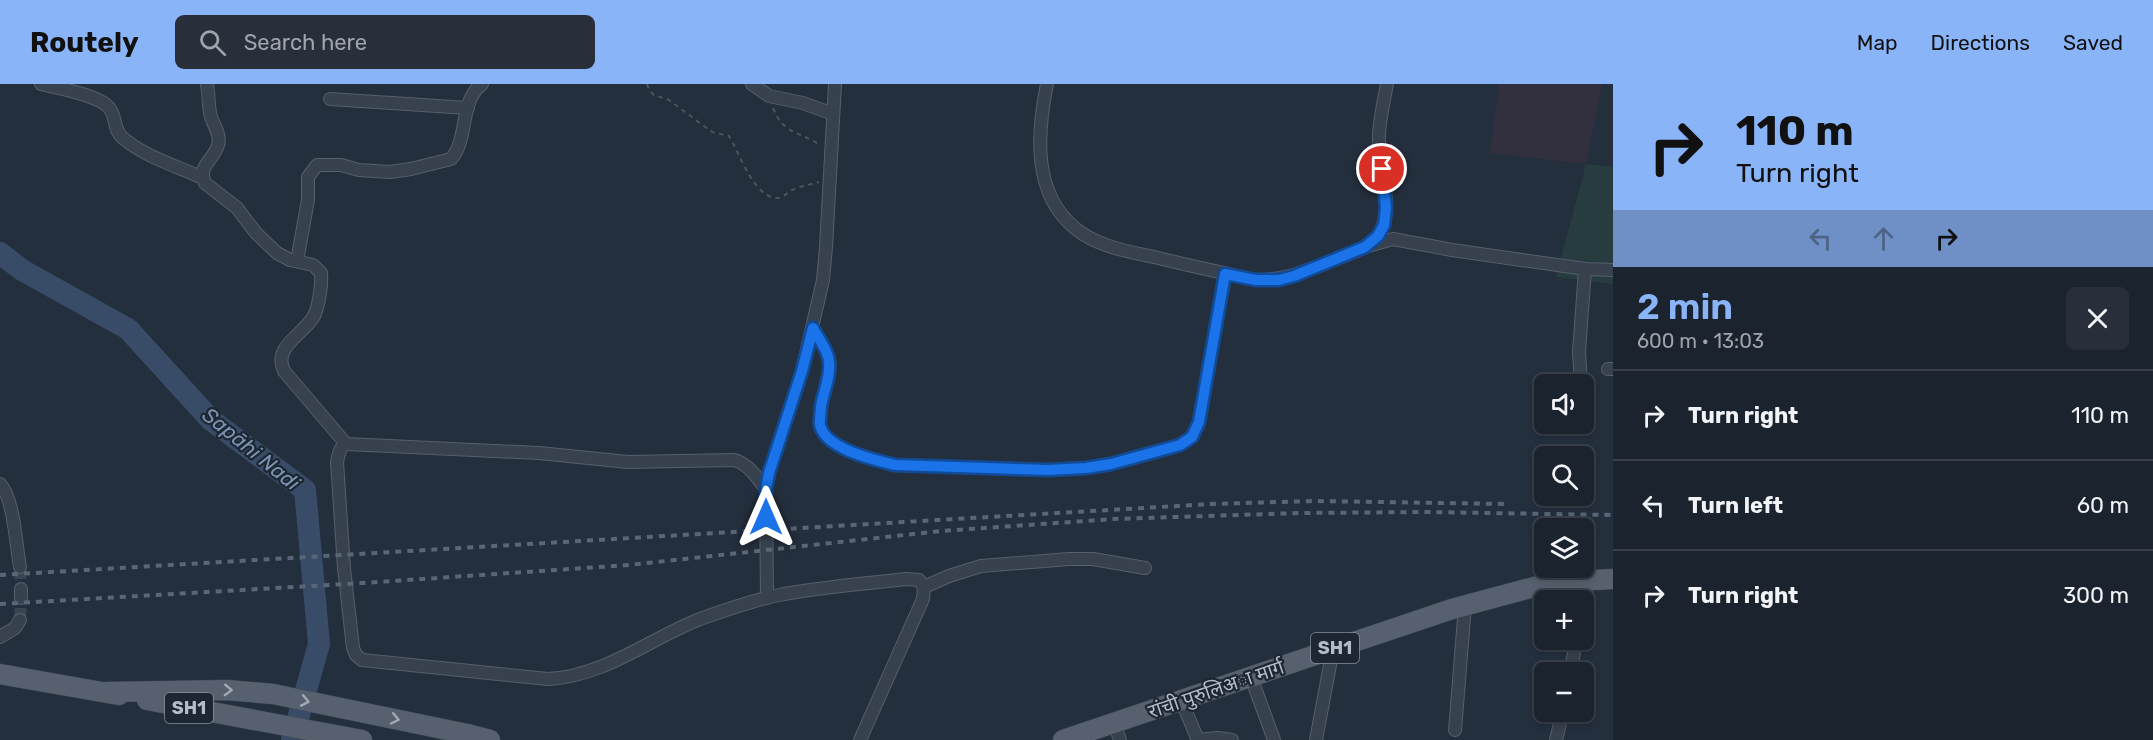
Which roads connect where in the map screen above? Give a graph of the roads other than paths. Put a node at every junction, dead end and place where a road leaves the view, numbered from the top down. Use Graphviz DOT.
graph roads {
  1 [pos="41,84"];
  2 [pos="207,84"];
  3 [pos="482,84"];
  4 [pos="752,84"];
  5 [pos="835,84"];
  6 [pos="1047,84"];
  7 [pos="1387,84"];
  8 [pos="330,99"];
  9 [pos="468,108"];
  10 [pos="833,114"];
  11 [pos="203,178"];
  12 [pos="1365,247"];
  13 [pos="297,261"];
  14 [pos="1585,269"];
  15 [pos="1613,270"];
  16 [pos="1225,274"];
  17 [pos="813,328"];
  18 [pos="1580,374"];
  19 [pos="346,444"];
  20 [pos="0,484"];
  21 [pos="766,489"];
  22 [pos="20,567"];
  23 [pos="1145,568"];
  24 [pos="1613,579"];
  25 [pos="1588,581"];
  26 [pos="924,587"];
  27 [pos="1586,590"];
  28 [pos="767,598"];
  29 [pos="1465,606"];
  30 [pos="20,620"];
  31 [pos="0,637"];
  32 [pos="1333,649"];
  33 [pos="0,674"];
  34 [pos="1251,677"];
  35 [pos="107,692"];
  36 [pos="1181,700"];
  37 [pos="1560,722"];
  38 [pos="1455,730"];
  39 [pos="1117,731"];
  40 [pos="362,740"];
  41 [pos="490,740"];
  42 [pos="860,740"];
  43 [pos="1063,740"];
  44 [pos="1198,740"];
  45 [pos="1232,740"];
  46 [pos="1274,740"];
  47 [pos="1316,740"];
  48 [pos="1556,740"];
  1 -- 11 [label="street"];
  2 -- 11 [label="street"];
  3 -- 9 [label="street"];
  4 -- 10 [label="street"];
  5 -- 10 [label="street"];
  6 -- 16 [label="street"];
  7 -- 12 [label="street"];
  8 -- 9 [label="street"];
  9 -- 13 [label="street"];
  10 -- 17 [label="street"];
  11 -- 13 [label="street"];
  12 -- 14 [label="street"];
  12 -- 16 [label="street"];
  13 -- 19 [label="street"];
  14 -- 15 [label="street"];
  14 -- 18 [label="street"];
  16 -- 17 [label="street"];
  17 -- 21 [label="street"];
  19 -- 21 [label="street"];
  19 -- 28 [label="street"];
  20 -- 22 [label="street"];
  21 -- 28 [label="street"];
  23 -- 26 [label="street"];
  24 -- 25 [label="main road, रांची पुरुलिअा मार्ग / SH1"];
  25 -- 27 [label="street"];
  25 -- 29 [label="main road, रांची पुरुलिअा मार्ग / SH1"];
  26 -- 28 [label="street"];
  26 -- 42 [label="street"];
  29 -- 32 [label="main road, रांची पुरुलिअा मार्ग / SH1"];
  29 -- 38 [label="street"];
  30 -- 31 [label="street"];
  32 -- 34 [label="main road, रांची पुरुलिअा मार्ग / SH1"];
  32 -- 47 [label="street"];
  33 -- 35 [label="main road, SH1"];
  34 -- 36 [label="main road, रांची पुरुलिअा मार्ग / SH1"];
  34 -- 46 [label="street"];
  35 -- 40 [label="main road, SH1"];
  35 -- 41 [label="main road, SH1, one-way"];
  36 -- 39 [label="main road, रांची पुरुलिअा मार्ग / SH1"];
  36 -- 44 [label="street"];
  37 -- 48 [label="street"];
  39 -- 43 [label="main road, रांची पुरुलिअा मार्ग / SH1"];
  44 -- 45 [label="street"];
}
